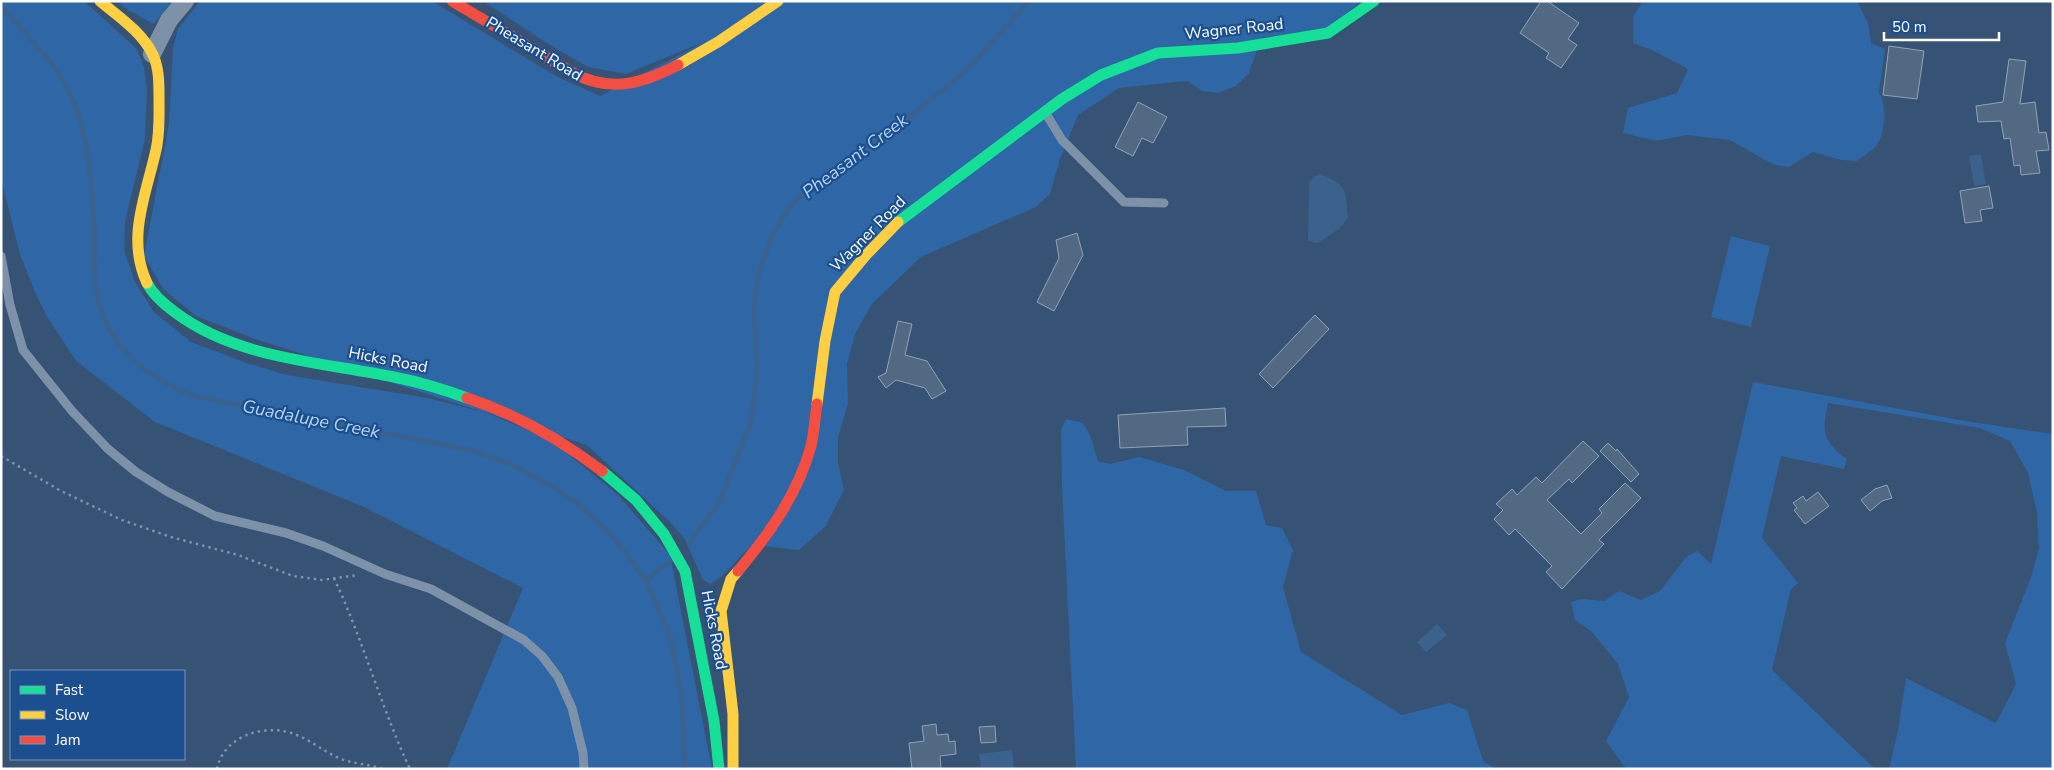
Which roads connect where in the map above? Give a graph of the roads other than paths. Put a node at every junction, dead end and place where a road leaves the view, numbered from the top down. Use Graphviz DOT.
graph roads {
  1 [pos="100,1"];
  2 [pos="186,1"];
  3 [pos="452,1"];
  4 [pos="778,1"];
  5 [pos="1374,1"];
  6 [pos="152,54"];
  7 [pos="1045,112"];
  8 [pos="1164,203"];
  9 [pos="1,256"];
  10 [pos="584,769"];
  11 [pos="718,769"];
  12 [pos="733,769"];
  1 -- 6 [label="street, Hicks Road"];
  2 -- 6 [label="street"];
  3 -- 4 [label="street, Pheasant Road"];
  5 -- 7 [label="street, Wagner Road"];
  6 -- 11 [label="street, Hicks Road"];
  7 -- 8 [label="lane"];
  7 -- 12 [label="street, Wagner Road"];
  9 -- 10 [label="lane"];
}
